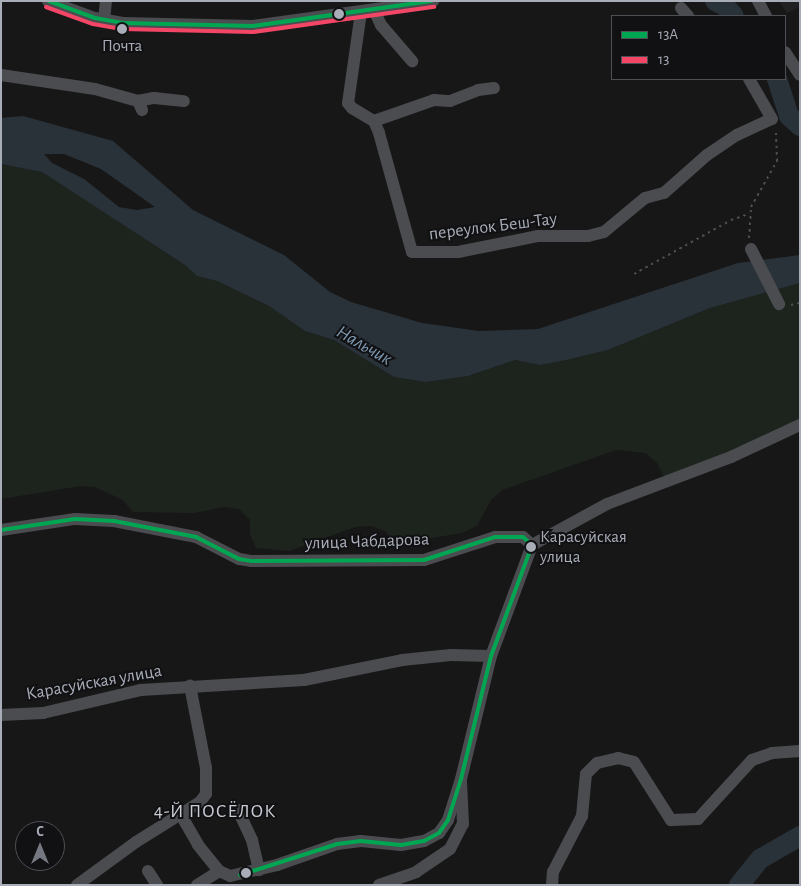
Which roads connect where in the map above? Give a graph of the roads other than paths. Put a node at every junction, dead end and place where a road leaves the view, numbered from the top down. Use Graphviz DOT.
graph roads {
  1 [pos="48,1"];
  2 [pos="106,1"];
  3 [pos="433,1"];
  4 [pos="758,1"];
  5 [pos="398,4"];
  6 [pos="374,10"];
  7 [pos="361,12"];
  8 [pos="765,15"];
  9 [pos="104,20"];
  10 [pos="786,54"];
  11 [pos="412,61"];
  12 [pos="1,75"];
  13 [pos="800,75"];
  14 [pos="750,80"];
  15 [pos="494,88"];
  16 [pos="184,101"];
  17 [pos="374,121"];
  18 [pos="752,250"];
  19 [pos="778,302"];
  20 [pos="800,426"];
  21 [pos="1,530"];
  22 [pos="532,545"];
  23 [pos="491,656"];
  24 [pos="190,686"];
  25 [pos="1,715"];
  26 [pos="800,751"];
  27 [pos="461,779"];
  28 [pos="238,810"];
  29 [pos="181,814"];
  30 [pos="259,870"];
  31 [pos="148,871"];
  32 [pos="219,871"];
  33 [pos="240,880"];
  34 [pos="78,885"];
  35 [pos="157,885"];
  36 [pos="198,885"];
  37 [pos="379,885"];
  38 [pos="552,885"];
  1 -- 9 [label="street"];
  2 -- 9 [label="street"];
  3 -- 5 [label="street"];
  4 -- 8 [label="street"];
  5 -- 6 [label="street"];
  6 -- 7 [label="street"];
  6 -- 11 [label="street"];
  7 -- 9 [label="street"];
  7 -- 17 [label="street"];
  10 -- 13 [label="street"];
  12 -- 16 [label="street"];
  14 -- 17 [label="street, переулок Беш-Тау"];
  15 -- 17 [label="street"];
  18 -- 19 [label="street"];
  20 -- 22 [label="street"];
  21 -- 22 [label="street, улица Чабдарова"];
  22 -- 23 [label="street"];
  23 -- 24 [label="street, Карасуйская улица"];
  23 -- 27 [label="street"];
  24 -- 25 [label="street, Карасуйская улица"];
  24 -- 29 [label="street"];
  26 -- 38 [label="street"];
  27 -- 30 [label="street"];
  27 -- 37 [label="street"];
  28 -- 30 [label="street"];
  29 -- 32 [label="street"];
  29 -- 34 [label="street"];
  30 -- 33 [label="street"];
  31 -- 35 [label="street"];
  32 -- 33 [label="street"];
  32 -- 36 [label="street"];
}
